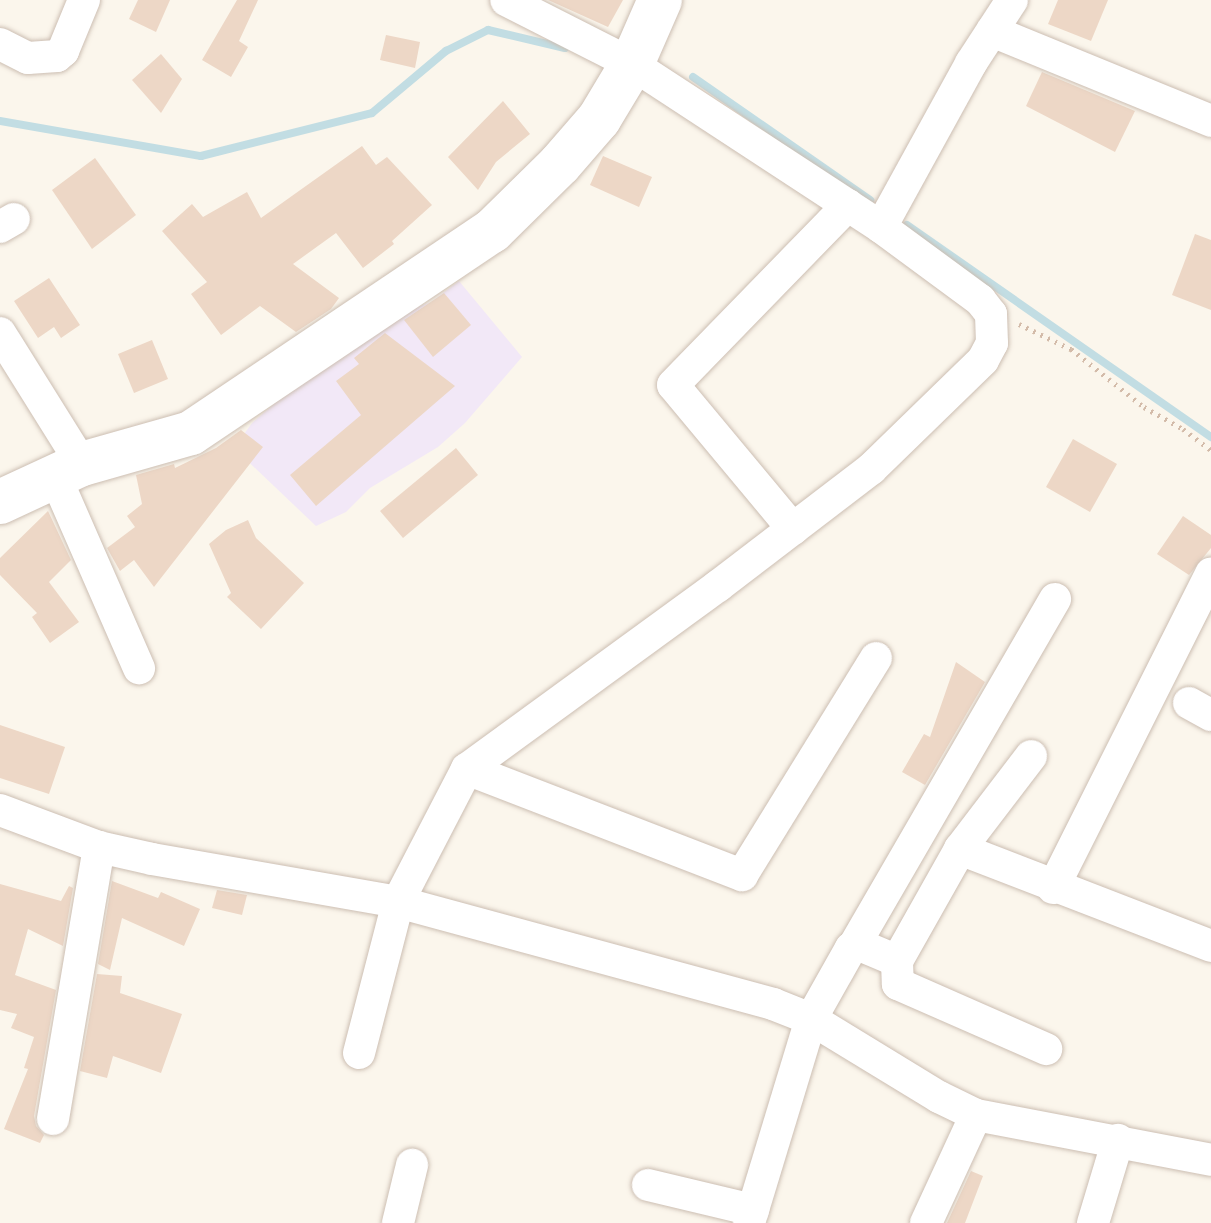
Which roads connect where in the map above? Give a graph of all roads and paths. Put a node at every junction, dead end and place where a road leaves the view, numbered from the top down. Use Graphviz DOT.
graph roads {
  1 [pos="84,0"];
  2 [pos="506,0"];
  3 [pos="660,0"];
  4 [pos="1012,0"];
  5 [pos="992,31"];
  6 [pos="0,44"];
  7 [pos="632,64"];
  8 [pos="1211,121"];
  9 [pos="848,205"];
  10 [pos="881,227"];
  11 [pos="984,305"];
  12 [pos="0,333"];
  13 [pos="1211,450"];
  14 [pos="68,470"];
  15 [pos="0,502"];
  16 [pos="793,529"];
  17 [pos="1211,574"];
  18 [pos="1055,599"];
  19 [pos="876,658"];
  20 [pos="139,668"];
  21 [pos="1031,756"];
  22 [pos="467,769"];
  23 [pos="0,810"];
  24 [pos="99,847"];
  25 [pos="960,849"];
  26 [pos="1053,888"];
  27 [pos="398,902"];
  28 [pos="854,946"];
  29 [pos="1211,946"];
  30 [pos="897,961"];
  31 [pos="811,1019"];
  32 [pos="1046,1049"];
  33 [pos="359,1053"];
  34 [pos="976,1115"];
  35 [pos="53,1119"];
  36 [pos="1118,1140"];
  37 [pos="1211,1160"];
  38 [pos="412,1165"];
  39 [pos="648,1185"];
  40 [pos="751,1216"];
  41 [pos="398,1223"];
  42 [pos="926,1223"];
  43 [pos="1093,1223"];
  1 -- 6 [label="street"];
  2 -- 7 [label="street"];
  3 -- 7 [label="street"];
  4 -- 5 [label="street"];
  5 -- 8 [label="street"];
  5 -- 10 [label="street"];
  7 -- 9 [label="street"];
  7 -- 14 [label="street"];
  9 -- 10 [label="street"];
  9 -- 16 [label="street"];
  10 -- 11 [label="street"];
  11 -- 13 [label="path"];
  11 -- 16 [label="street"];
  12 -- 14 [label="street"];
  14 -- 15 [label="street"];
  14 -- 20 [label="street"];
  16 -- 22 [label="street"];
  17 -- 26 [label="street"];
  18 -- 28 [label="street"];
  19 -- 22 [label="street"];
  21 -- 25 [label="street"];
  22 -- 27 [label="street"];
  23 -- 24 [label="street"];
  24 -- 27 [label="street"];
  24 -- 35 [label="street"];
  25 -- 26 [label="street"];
  25 -- 30 [label="street"];
  26 -- 29 [label="street"];
  27 -- 31 [label="street"];
  27 -- 33 [label="street"];
  28 -- 30 [label="street"];
  28 -- 31 [label="street"];
  30 -- 32 [label="street"];
  31 -- 34 [label="street"];
  31 -- 40 [label="street"];
  34 -- 36 [label="street"];
  34 -- 42 [label="street"];
  36 -- 37 [label="street"];
  36 -- 43 [label="street"];
  38 -- 41 [label="street"];
  39 -- 40 [label="street"];
}
